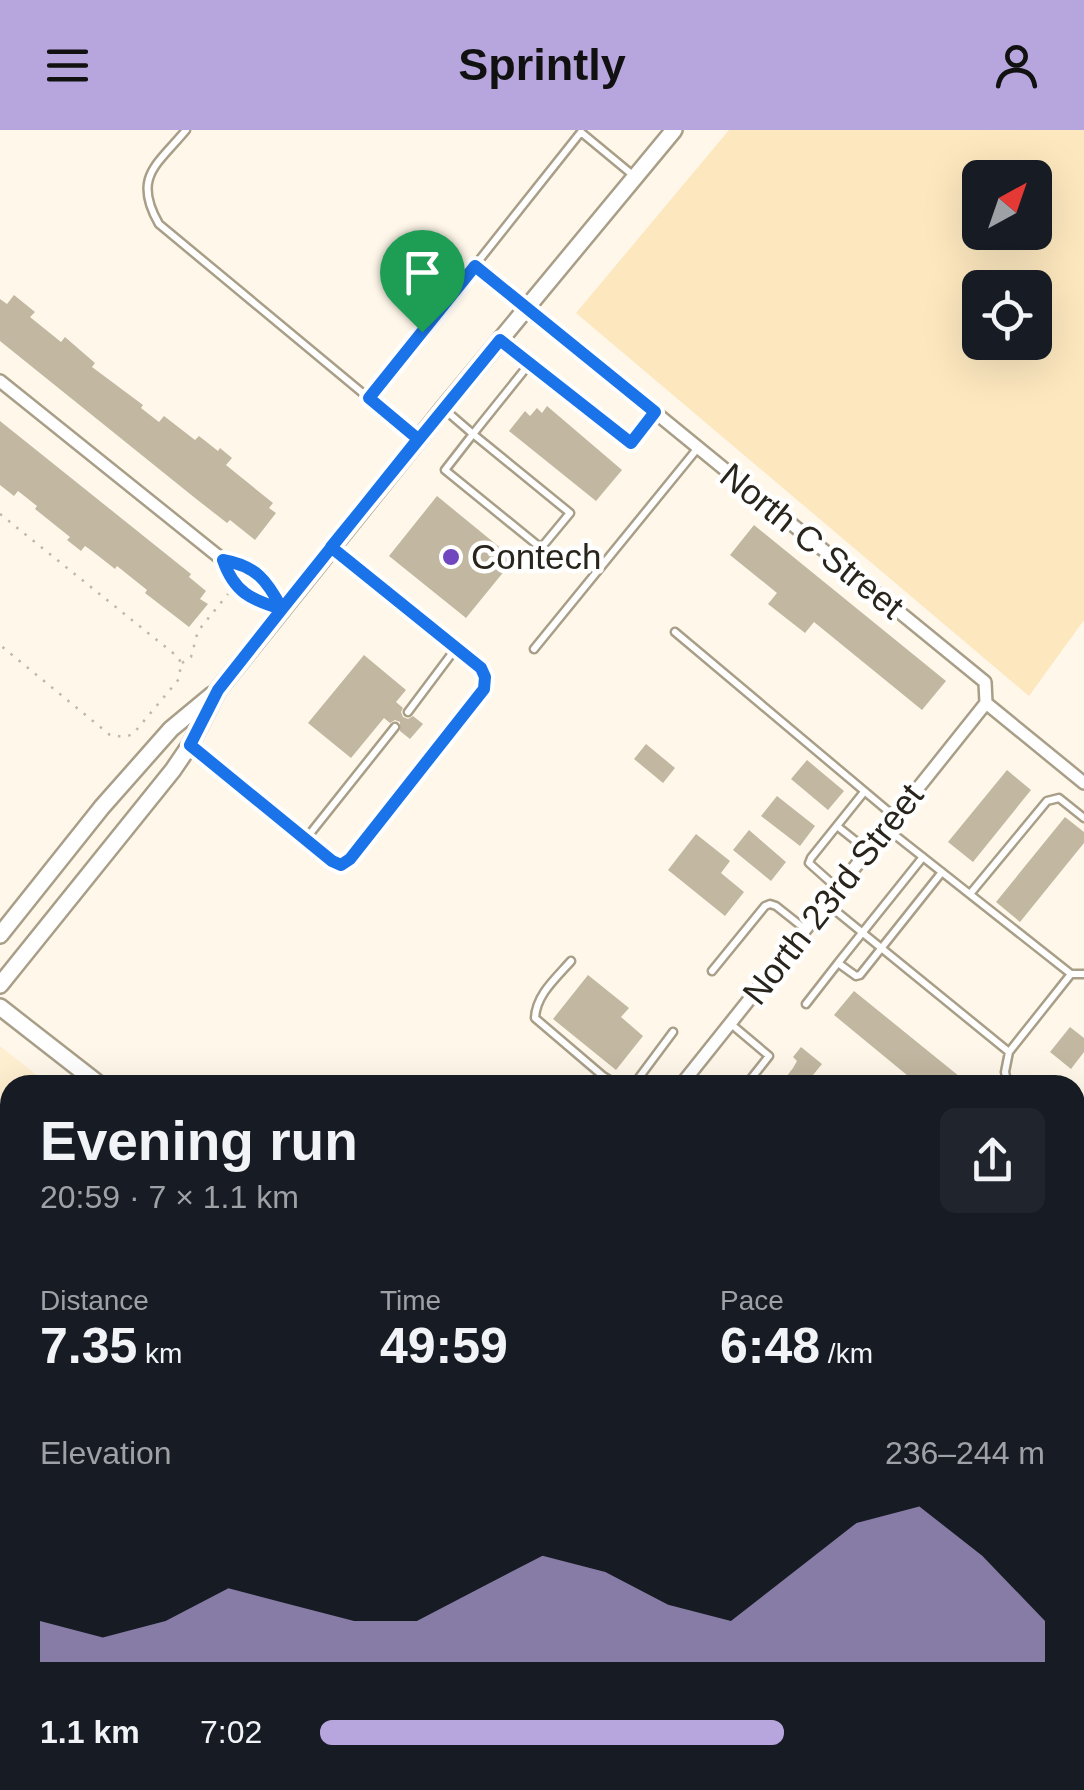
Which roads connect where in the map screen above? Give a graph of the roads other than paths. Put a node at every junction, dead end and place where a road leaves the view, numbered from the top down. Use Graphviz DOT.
graph roads {
  1 [pos="186,130"];
  2 [pos="674,130"];
  3 [pos="580,131"];
  4 [pos="635,176"];
  5 [pos="475,266"];
  6 [pos="526,307"];
  7 [pos="500,340"];
  8 [pos="530,364"];
  9 [pos="0,380"];
  10 [pos="369,398"];
  11 [pos="443,409"];
  12 [pos="655,412"];
  13 [pos="474,434"];
  14 [pos="418,439"];
  15 [pos="698,448"];
  16 [pos="331,547"];
  17 [pos="223,560"];
  18 [pos="282,609"];
  19 [pos="674,632"];
  20 [pos="456,648"];
  21 [pos="534,649"];
  22 [pos="218,690"];
  23 [pos="986,703"];
  24 [pos="408,712"];
  25 [pos="395,727"];
  26 [pos="170,729"];
  27 [pos="190,745"];
  28 [pos="1084,783"];
  29 [pos="864,792"];
  30 [pos="894,816"];
  31 [pos="1084,818"];
  32 [pos="837,826"];
  33 [pos="885,827"];
  34 [pos="305,840"];
  35 [pos="867,850"];
  36 [pos="923,856"];
  37 [pos="942,872"];
  38 [pos="837,888"];
  39 [pos="970,894"];
  40 [pos="825,902"];
  41 [pos="805,928"];
  42 [pos="862,933"];
  43 [pos="0,934"];
  44 [pos="882,948"];
  45 [pos="570,961"];
  46 [pos="838,964"];
  47 [pos="712,970"];
  48 [pos="1070,974"];
  49 [pos="1084,974"];
  50 [pos="0,985"];
  51 [pos="806,1004"];
  52 [pos="0,1007"];
  53 [pos="730,1024"];
  54 [pos="673,1032"];
  55 [pos="1008,1052"];
  56 [pos="87,1075"];
  57 [pos="602,1075"];
  58 [pos="645,1075"];
  59 [pos="688,1075"];
  60 [pos="754,1075"];
  61 [pos="1006,1075"];
  1 -- 10 [label="lane"];
  2 -- 4 [label="main road"];
  3 -- 4 [label="lane"];
  3 -- 5 [label="lane"];
  4 -- 6 [label="main road"];
  5 -- 6 [label="lane"];
  5 -- 10 [label="lane"];
  6 -- 7 [label="main road"];
  6 -- 12 [label="street, North C Street"];
  7 -- 8 [label="lane"];
  7 -- 11 [label="main road"];
  8 -- 12 [label="lane"];
  8 -- 13 [label="lane"];
  9 -- 17 [label="street"];
  10 -- 14 [label="lane"];
  11 -- 13 [label="lane"];
  11 -- 14 [label="main road"];
  12 -- 15 [label="street, North C Street"];
  13 -- 13 [label="lane"];
  14 -- 16 [label="main road"];
  15 -- 21 [label="lane"];
  15 -- 23 [label="street, North C Street"];
  16 -- 18 [label="main road"];
  16 -- 20 [label="lane"];
  17 -- 18 [label="street"];
  17 -- 18 [label="street"];
  18 -- 22 [label="main road"];
  19 -- 29 [label="lane"];
  20 -- 24 [label="lane"];
  20 -- 34 [label="lane"];
  22 -- 26 [label="main road"];
  22 -- 27 [label="main road"];
  23 -- 28 [label="street, North C Street"];
  23 -- 30 [label="street, North 23rd Street"];
  25 -- 34 [label="lane"];
  26 -- 27 [label="main road"];
  26 -- 43 [label="main road"];
  27 -- 34 [label="lane"];
  27 -- 50 [label="main road"];
  29 -- 30 [label="lane"];
  29 -- 32 [label="lane"];
  30 -- 33 [label="street, North 23rd Street"];
  31 -- 39 [label="lane"];
  32 -- 35 [label="lane"];
  32 -- 38 [label="lane"];
  33 -- 35 [label="street, North 23rd Street"];
  33 -- 36 [label="lane"];
  35 -- 38 [label="street, North 23rd Street"];
  36 -- 37 [label="lane"];
  36 -- 42 [label="lane"];
  37 -- 39 [label="lane"];
  37 -- 44 [label="lane"];
  38 -- 40 [label="street, North 23rd Street"];
  39 -- 48 [label="lane"];
  40 -- 41 [label="street, North 23rd Street"];
  40 -- 42 [label="lane"];
  41 -- 47 [label="lane"];
  41 -- 53 [label="street, North 23rd Street"];
  42 -- 44 [label="lane"];
  42 -- 46 [label="lane"];
  44 -- 46 [label="lane"];
  44 -- 55 [label="lane"];
  45 -- 57 [label="lane"];
  46 -- 51 [label="lane"];
  48 -- 49 [label="lane"];
  48 -- 55 [label="lane"];
  52 -- 56 [label="main road"];
  53 -- 59 [label="street, North 23rd Street"];
  53 -- 60 [label="lane"];
  54 -- 58 [label="lane"];
  55 -- 61 [label="lane"];
}
